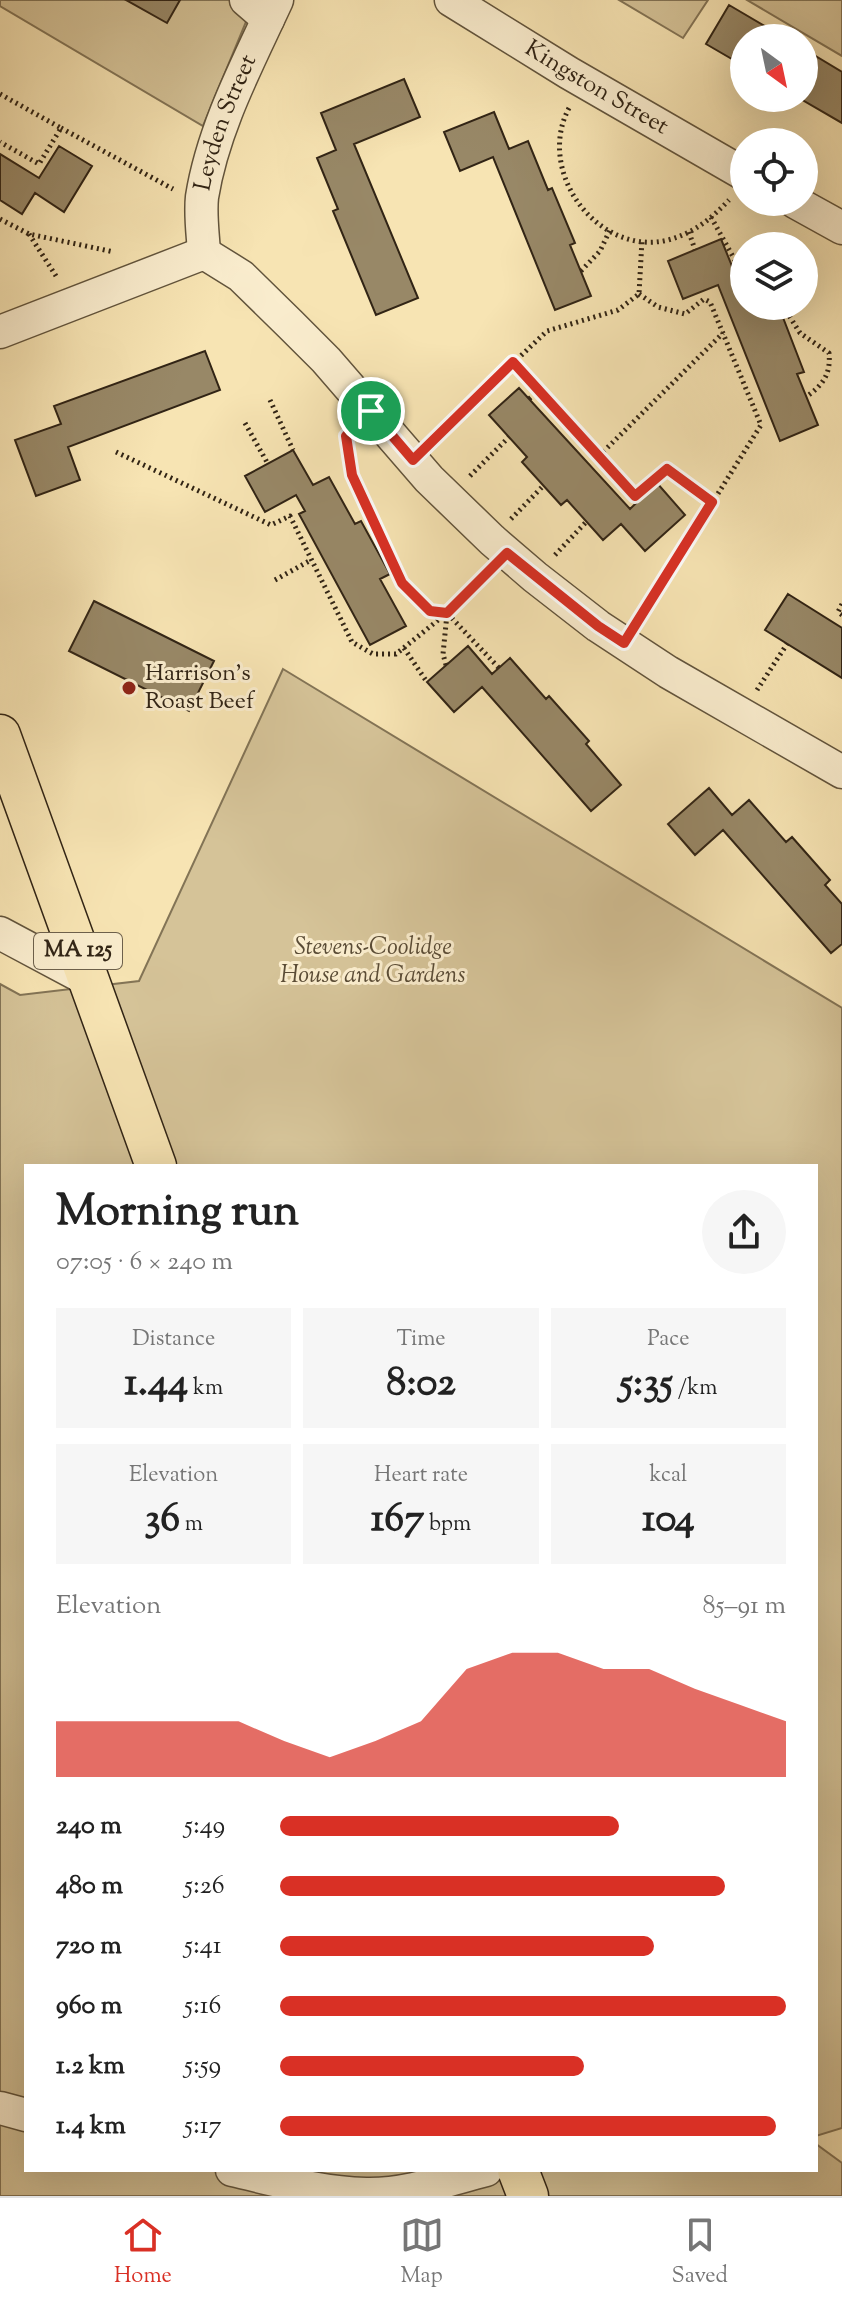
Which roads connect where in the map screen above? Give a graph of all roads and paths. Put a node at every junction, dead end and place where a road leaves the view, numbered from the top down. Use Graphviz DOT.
graph roads {
  1 [pos="451,0"];
  2 [pos="264,6"];
  3 [pos="584,81"];
  4 [pos="0,94"];
  5 [pos="61,128"];
  6 [pos="0,142"];
  7 [pos="730,178"];
  8 [pos="173,189"];
  9 [pos="730,195"];
  10 [pos="818,215"];
  11 [pos="711,217"];
  12 [pos="0,219"];
  13 [pos="842,228"];
  14 [pos="610,230"];
  15 [pos="688,232"];
  16 [pos="29,234"];
  17 [pos="642,240"];
  18 [pos="695,250"];
  19 [pos="730,251"];
  20 [pos="204,253"];
  21 [pos="123,254"];
  22 [pos="581,271"];
  23 [pos="59,280"];
  24 [pos="639,294"];
  25 [pos="792,320"];
  26 [pos="0,332"];
  27 [pos="723,333"];
  28 [pos="513,362"];
  29 [pos="538,391"];
  30 [pos="806,397"];
  31 [pos="529,399"];
  32 [pos="270,400"];
  33 [pos="371,411"];
  34 [pos="245,423"];
  35 [pos="509,437"];
  36 [pos="293,450"];
  37 [pos="116,452"];
  38 [pos="599,456"];
  39 [pos="413,460"];
  40 [pos="268,464"];
  41 [pos="544,485"];
  42 [pos="448,498"];
  43 [pos="712,502"];
  44 [pos="587,521"];
  45 [pos="499,547"];
  46 [pos="311,560"];
  47 [pos="535,577"];
  48 [pos="275,580"];
  49 [pos="842,604"];
  50 [pos="447,613"];
  51 [pos="842,615"];
  52 [pos="624,643"];
  53 [pos="787,644"];
  54 [pos="404,648"];
  55 [pos="446,665"];
  56 [pos="499,668"];
  57 [pos="427,682"];
  58 [pos="741,716"];
  59 [pos="0,735"];
  60 [pos="842,772"];
  61 [pos="0,933"];
  62 [pos="88,980"];
  63 [pos="155,1164"];
  64 [pos="0,2108"];
  65 [pos="24,2114"];
  66 [pos="241,2172"];
  67 [pos="479,2172"];
  68 [pos="519,2172"];
  69 [pos="528,2196"];
  1 -- 3 [label="street, Kingston Street"];
  2 -- 20 [label="street, Leyden Street"];
  3 -- 7 [label="street, Kingston Street"];
  3 -- 14 [label="path"];
  4 -- 5 [label="path"];
  5 -- 6 [label="path"];
  5 -- 8 [label="path"];
  9 -- 11 [label="path"];
  10 -- 13 [label="street"];
  11 -- 15 [label="path"];
  11 -- 19 [label="path"];
  12 -- 16 [label="path"];
  14 -- 17 [label="path"];
  14 -- 22 [label="path"];
  15 -- 17 [label="path"];
  15 -- 18 [label="path"];
  16 -- 21 [label="path"];
  16 -- 23 [label="path"];
  17 -- 24 [label="path"];
  20 -- 26 [label="street"];
  20 -- 33 [label="street"];
  24 -- 27 [label="path"];
  24 -- 28 [label="path"];
  25 -- 30 [label="path"];
  27 -- 38 [label="path"];
  27 -- 43 [label="path"];
  28 -- 29 [label="path"];
  28 -- 39 [label="path"];
  29 -- 31 [label="path"];
  29 -- 38 [label="path"];
  32 -- 36 [label="path"];
  33 -- 39 [label="street"];
  33 -- 50 [label="path"];
  34 -- 40 [label="path"];
  35 -- 42 [label="path"];
  37 -- 46 [label="path"];
  38 -- 43 [label="path"];
  39 -- 42 [label="street"];
  41 -- 45 [label="path"];
  42 -- 45 [label="street"];
  43 -- 52 [label="path"];
  44 -- 47 [label="path"];
  45 -- 47 [label="street"];
  45 -- 50 [label="path"];
  46 -- 48 [label="path"];
  46 -- 54 [label="path"];
  47 -- 52 [label="street"];
  49 -- 51 [label="path"];
  50 -- 54 [label="path"];
  50 -- 55 [label="path"];
  50 -- 56 [label="path"];
  52 -- 58 [label="street"];
  53 -- 58 [label="path"];
  54 -- 57 [label="path"];
  58 -- 60 [label="street"];
  59 -- 62 [label="main road, MA 125"];
  61 -- 62 [label="street"];
  62 -- 63 [label="main road, MA 125"];
  64 -- 65 [label="street"];
  66 -- 67 [label="street"];
  68 -- 69 [label="main road"];
}
